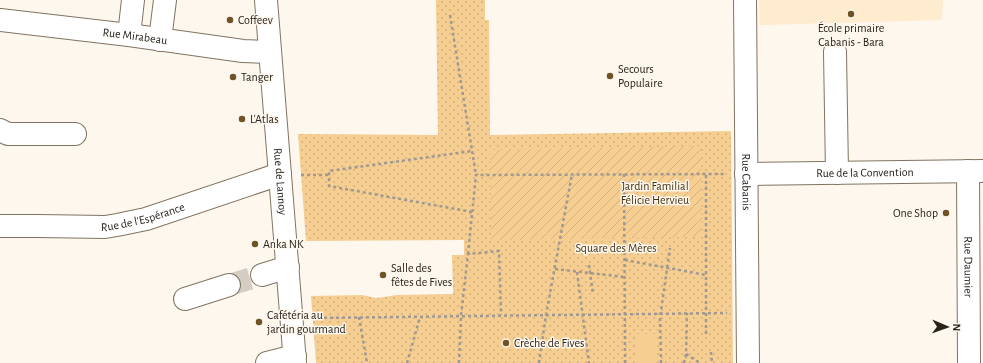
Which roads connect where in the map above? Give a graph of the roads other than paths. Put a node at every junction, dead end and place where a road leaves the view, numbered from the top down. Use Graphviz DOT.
graph roads {
  1 [pos="133,0"];
  2 [pos="165,0"];
  3 [pos="266,0"];
  4 [pos="745,0"];
  5 [pos="0,20"];
  6 [pos="129,36"];
  7 [pos="160,40"];
  8 [pos="270,52"];
  9 [pos="835,52"];
  10 [pos="0,130"];
  11 [pos="75,134"];
  12 [pos="976,171"];
  13 [pos="838,173"];
  14 [pos="280,174"];
  15 [pos="746,174"];
  16 [pos="0,226"];
  17 [pos="288,267"];
  18 [pos="262,275"];
  19 [pos="229,285"];
  20 [pos="185,299"];
  21 [pos="295,359"];
  22 [pos="267,363"];
  23 [pos="748,363"];
  24 [pos="969,363"];
  1 -- 6 [label="street"];
  2 -- 7 [label="street"];
  3 -- 8 [label="street, Rue de Lannoy"];
  4 -- 15 [label="street, Rue Cabanis"];
  5 -- 6 [label="street, Rue Mirabeau"];
  6 -- 7 [label="street, Rue Mirabeau"];
  7 -- 8 [label="street, Rue Mirabeau"];
  8 -- 14 [label="street, Rue de Lannoy"];
  9 -- 13 [label="street"];
  10 -- 11 [label="street"];
  12 -- 13 [label="street, Rue de la Convention"];
  12 -- 24 [label="street, Rue Daumier"];
  13 -- 15 [label="street, Rue de la Convention"];
  14 -- 16 [label="street, Rue de l'Espérance"];
  14 -- 17 [label="street, Rue de Lannoy"];
  15 -- 23 [label="street, Rue Cabanis"];
  17 -- 18 [label="street"];
  17 -- 21 [label="street, Rue de Lannoy"];
  19 -- 20 [label="street"];
  21 -- 22 [label="street"];
}
